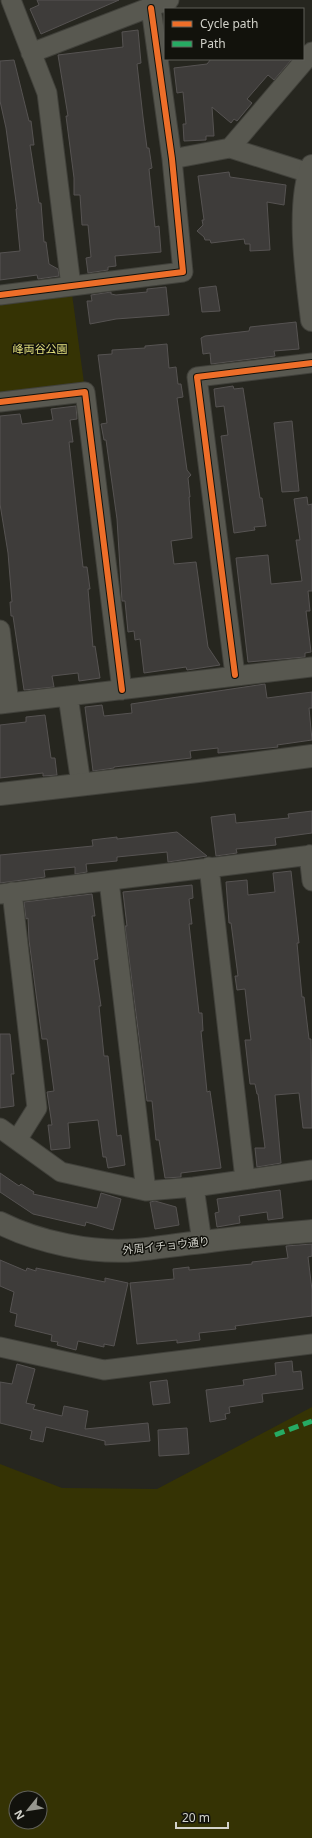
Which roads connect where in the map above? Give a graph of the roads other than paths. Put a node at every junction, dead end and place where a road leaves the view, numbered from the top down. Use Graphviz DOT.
graph roads {
  1 [pos="11,0"];
  2 [pos="169,0"];
  3 [pos="151,8"];
  4 [pos="312,52"];
  5 [pos="31,53"];
  6 [pos="230,148"];
  7 [pos="172,159"];
  8 [pos="311,169"];
  9 [pos="71,286"];
  10 [pos="0,295"];
  11 [pos="312,320"];
  12 [pos="312,363"];
  13 [pos="0,402"];
  14 [pos="0,630"];
  15 [pos="312,667"];
  16 [pos="235,675"];
  17 [pos="122,690"];
  18 [pos="68,696"];
  19 [pos="5,704"];
  20 [pos="312,756"];
  21 [pos="81,784"];
  22 [pos="0,794"];
  23 [pos="310,855"];
  24 [pos="209,867"];
  25 [pos="109,881"];
  26 [pos="312,881"];
  27 [pos="6,893"];
  28 [pos="0,1128"];
  29 [pos="17,1140"];
  30 [pos="312,1170"];
  31 [pos="244,1179"];
  32 [pos="194,1187"];
  33 [pos="146,1191"];
  34 [pos="0,1222"];
  35 [pos="312,1230"];
  36 [pos="202,1242"];
  37 [pos="312,1344"];
  38 [pos="0,1347"];
  1 -- 5 [label="street"];
  2 -- 3 [label="street"];
  3 -- 5 [label="street"];
  3 -- 7 [label="street"];
  4 -- 6 [label="street"];
  5 -- 9 [label="street"];
  6 -- 7 [label="street"];
  6 -- 8 [label="street"];
  7 -- 9 [label="street"];
  8 -- 11 [label="street"];
  9 -- 10 [label="street"];
  12 -- 16 [label="street"];
  13 -- 17 [label="street"];
  14 -- 19 [label="street"];
  15 -- 16 [label="street"];
  16 -- 17 [label="street"];
  17 -- 18 [label="street"];
  18 -- 19 [label="street"];
  18 -- 21 [label="street"];
  20 -- 21 [label="street"];
  21 -- 22 [label="street"];
  23 -- 24 [label="street"];
  23 -- 26 [label="street"];
  24 -- 25 [label="street"];
  24 -- 31 [label="street"];
  25 -- 27 [label="street"];
  25 -- 33 [label="street"];
  27 -- 29 [label="street"];
  28 -- 29 [label="street"];
  29 -- 33 [label="street"];
  30 -- 31 [label="street"];
  31 -- 32 [label="street"];
  32 -- 33 [label="street"];
  32 -- 36 [label="street"];
  34 -- 36 [label="street, 外周イチョウ通り"];
  35 -- 36 [label="street, 外周イチョウ通り"];
  37 -- 38 [label="street"];
}
